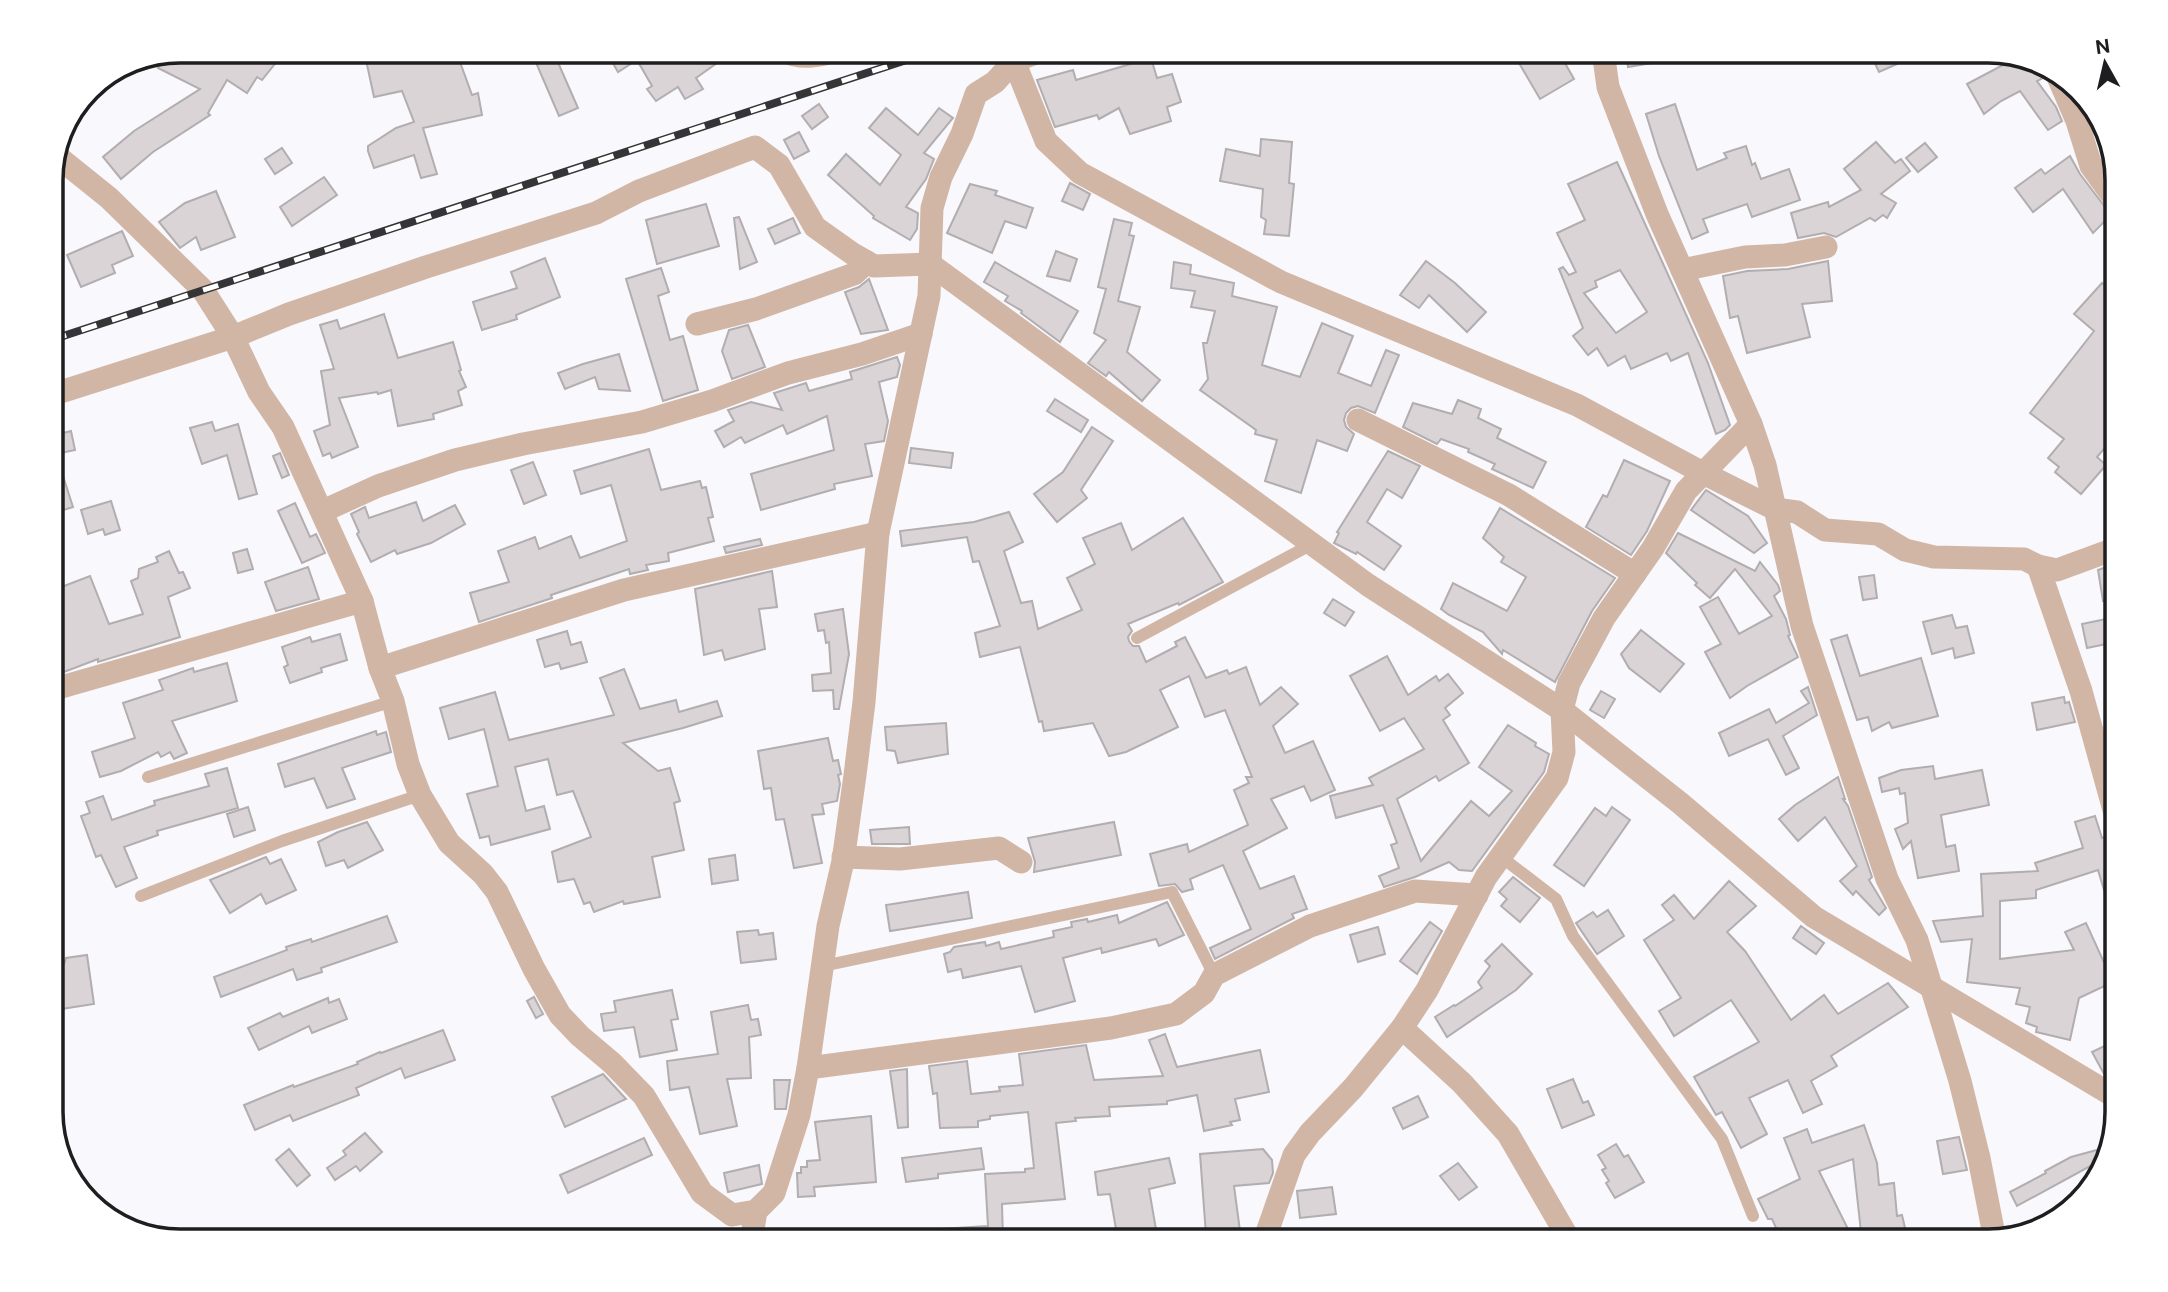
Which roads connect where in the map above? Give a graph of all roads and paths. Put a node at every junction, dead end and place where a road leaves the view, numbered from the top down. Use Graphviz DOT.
graph roads {
  1 [pos="1012,63"];
  2 [pos="1015,63"];
  3 [pos="1605,63"];
  4 [pos="2064,91"];
  5 [pos="65,162"];
  6 [pos="2105,185"];
  7 [pos="1826,247"];
  8 [pos="867,262"];
  9 [pos="930,264"];
  10 [pos="1682,270"];
  11 [pos="696,324"];
  12 [pos="921,334"];
  13 [pos="233,337"];
  14 [pos="63,391"];
  15 [pos="1358,420"];
  16 [pos="1751,424"];
  17 [pos="1703,473"];
  18 [pos="1775,509"];
  19 [pos="323,511"];
  20 [pos="877,533"];
  21 [pos="1314,543"];
  22 [pos="2105,552"];
  23 [pos="2038,566"];
  24 [pos="1635,574"];
  25 [pos="362,601"];
  26 [pos="1137,638"];
  27 [pos="380,668"];
  28 [pos="63,687"];
  29 [pos="393,701"];
  30 [pos="1562,710"];
  31 [pos="148,777"];
  32 [pos="2105,778"];
  33 [pos="420,795"];
  34 [pos="1500,856"];
  35 [pos="843,857"];
  36 [pos="1021,862"];
  37 [pos="1477,895"];
  38 [pos="141,896"];
  39 [pos="823,966"];
  40 [pos="1214,975"];
  41 [pos="1932,989"];
  42 [pos="1402,1028"];
  43 [pos="808,1068"];
  44 [pos="2105,1091"];
  45 [pos="756,1212"];
  46 [pos="1753,1216"];
  47 [pos="753,1229"];
  48 [pos="1268,1229"];
  49 [pos="1563,1229"];
  50 [pos="1993,1229"];
  1 -- 9 [label="street"];
  2 -- 17 [label="street"];
  3 -- 10 [label="street"];
  4 -- 6 [label="street"];
  5 -- 13 [label="street"];
  7 -- 10 [label="street"];
  8 -- 9 [label="street"];
  8 -- 11 [label="street"];
  8 -- 13 [label="street"];
  9 -- 12 [label="street"];
  9 -- 21 [label="street"];
  10 -- 16 [label="street"];
  12 -- 19 [label="street"];
  12 -- 20 [label="street"];
  13 -- 14 [label="street"];
  13 -- 19 [label="street"];
  15 -- 24 [label="street"];
  16 -- 17 [label="street"];
  16 -- 18 [label="street"];
  17 -- 18 [label="street"];
  17 -- 24 [label="street"];
  18 -- 23 [label="street"];
  18 -- 41 [label="street"];
  19 -- 25 [label="street"];
  20 -- 27 [label="street"];
  20 -- 35 [label="street"];
  21 -- 26 [label="lane"];
  21 -- 30 [label="street"];
  22 -- 23 [label="street"];
  23 -- 32 [label="street"];
  24 -- 30 [label="street"];
  25 -- 27 [label="street"];
  25 -- 28 [label="street"];
  27 -- 29 [label="street"];
  29 -- 31 [label="lane"];
  29 -- 33 [label="street"];
  30 -- 34 [label="street"];
  30 -- 41 [label="street"];
  33 -- 38 [label="lane"];
  33 -- 45 [label="street"];
  34 -- 37 [label="street"];
  34 -- 46 [label="lane"];
  35 -- 36 [label="street"];
  35 -- 39 [label="street"];
  37 -- 40 [label="street"];
  37 -- 42 [label="street"];
  39 -- 40 [label="lane"];
  39 -- 43 [label="street"];
  40 -- 43 [label="street"];
  41 -- 44 [label="street"];
  41 -- 50 [label="street"];
  42 -- 48 [label="street"];
  42 -- 49 [label="street"];
  43 -- 45 [label="street"];
  45 -- 47 [label="street"];
}
